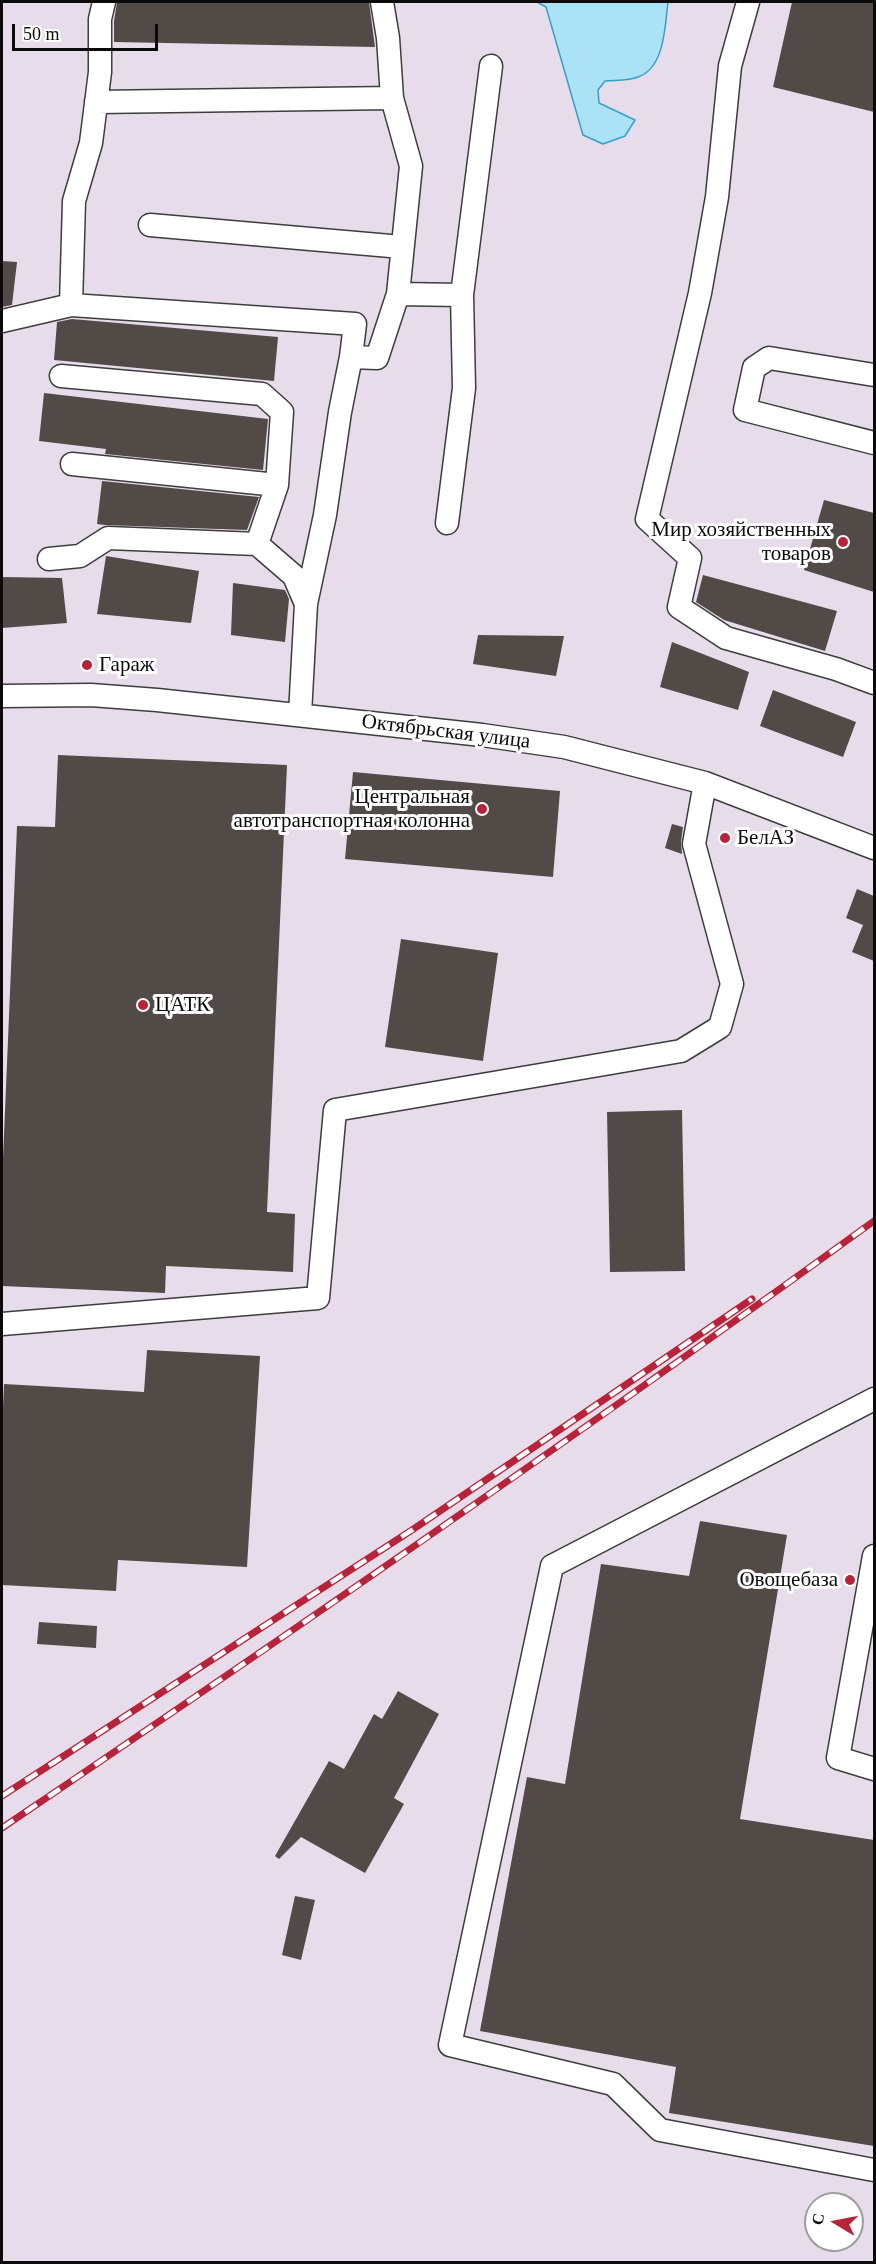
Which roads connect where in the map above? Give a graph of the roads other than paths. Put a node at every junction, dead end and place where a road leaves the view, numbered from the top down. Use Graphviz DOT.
graph roads {
  1 [pos="104,2"];
  2 [pos="382,2"];
  3 [pos="748,2"];
  4 [pos="491,66"];
  5 [pos="392,98"];
  6 [pos="96,102"];
  7 [pos="150,225"];
  8 [pos="402,247"];
  9 [pos="398,294"];
  10 [pos="462,295"];
  11 [pos="70,305"];
  12 [pos="2,321"];
  13 [pos="351,357"];
  14 [pos="874,375"];
  15 [pos="61,376"];
  16 [pos="874,443"];
  17 [pos="72,464"];
  18 [pos="277,485"];
  19 [pos="447,523"];
  20 [pos="257,544"];
  21 [pos="49,559"];
  22 [pos="306,604"];
  23 [pos="874,683"];
  24 [pos="2,696"];
  25 [pos="300,714"];
  26 [pos="705,783"];
  27 [pos="874,848"];
  28 [pos="2,1324"];
  29 [pos="874,1399"];
  30 [pos="874,1556"];
  31 [pos="874,1769"];
  32 [pos="874,2170"];
  1 -- 6 [label="street"];
  2 -- 5 [label="street"];
  3 -- 23 [label="street"];
  4 -- 10 [label="street"];
  5 -- 6 [label="street"];
  5 -- 8 [label="street"];
  6 -- 11 [label="street"];
  7 -- 8 [label="street"];
  8 -- 9 [label="street"];
  9 -- 10 [label="street"];
  9 -- 13 [label="street"];
  10 -- 19 [label="street"];
  11 -- 12 [label="street"];
  11 -- 13 [label="street"];
  13 -- 22 [label="street"];
  14 -- 16 [label="street"];
  15 -- 18 [label="street"];
  17 -- 18 [label="street"];
  18 -- 20 [label="street"];
  20 -- 21 [label="street"];
  20 -- 22 [label="street"];
  22 -- 25 [label="street"];
  24 -- 25 [label="street, Октябрьская улица"];
  25 -- 26 [label="street, Октябрьская улица"];
  26 -- 27 [label="street, Октябрьская улица"];
  26 -- 28 [label="street"];
  29 -- 32 [label="street"];
  30 -- 31 [label="street"];
}
